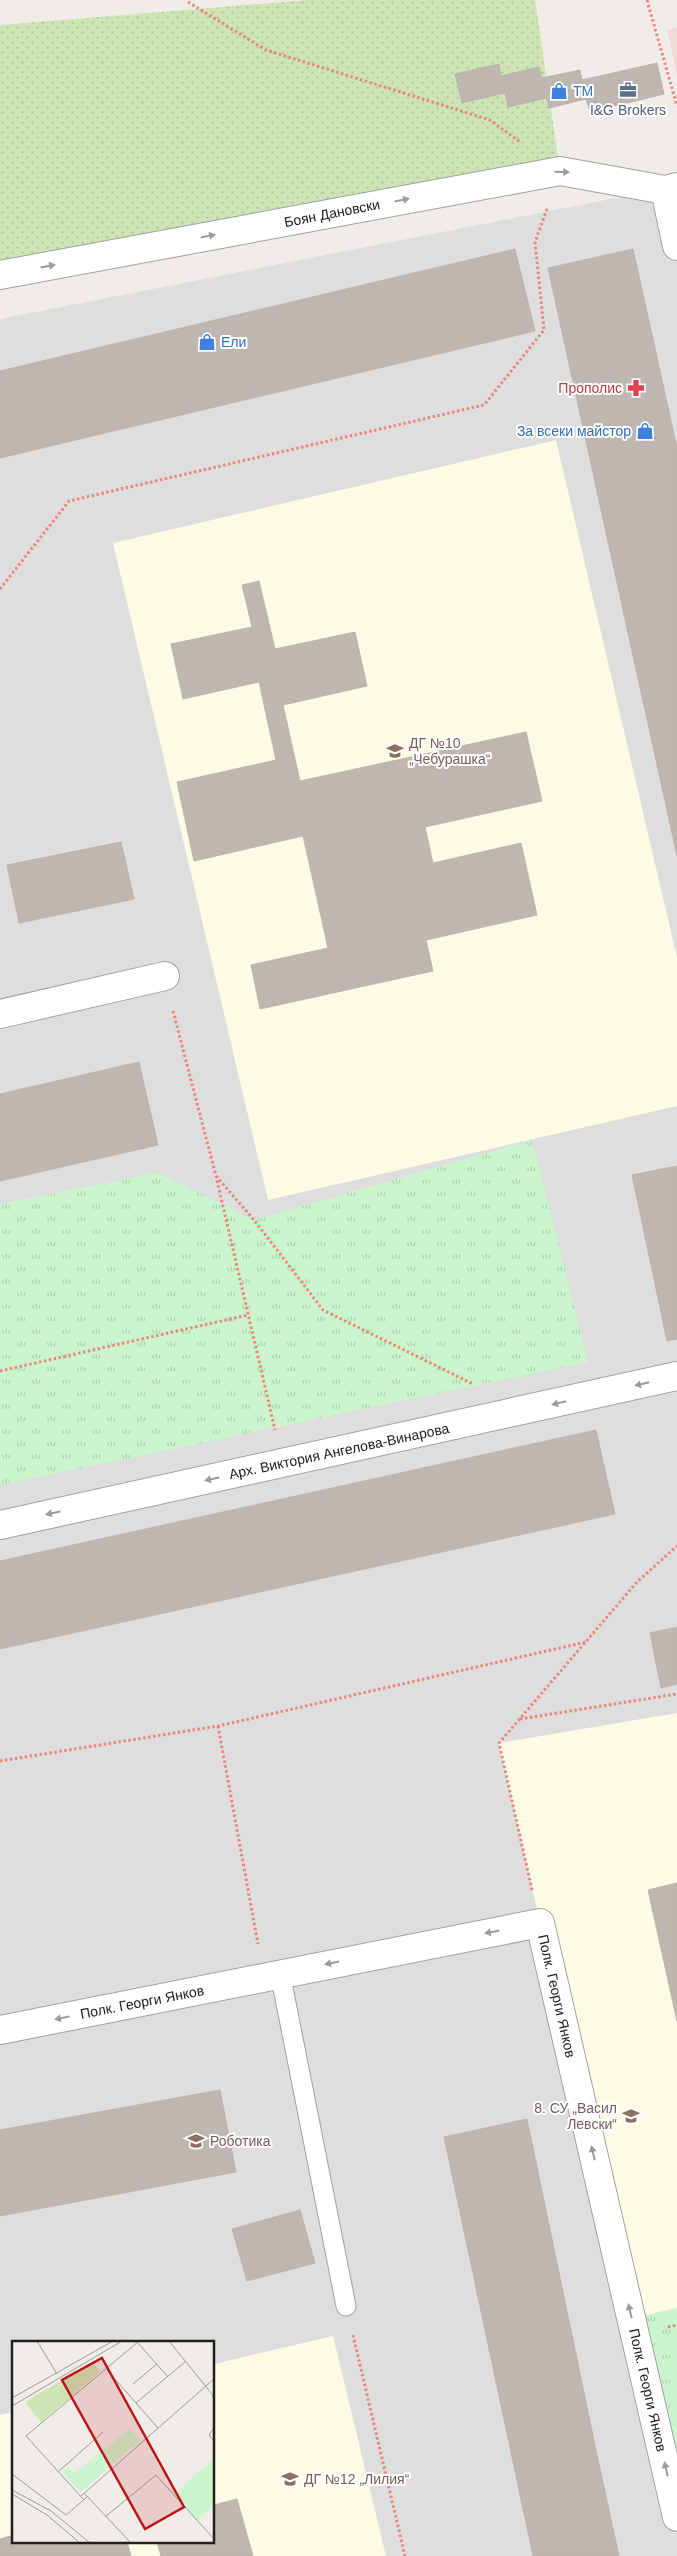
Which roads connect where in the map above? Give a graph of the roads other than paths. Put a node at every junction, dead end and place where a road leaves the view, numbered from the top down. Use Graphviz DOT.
graph roads {
  1 [pos="671,188"];
  2 [pos="677,246"];
  3 [pos="0,275"];
  4 [pos="165,976"];
  5 [pos="0,1014"];
  6 [pos="677,1376"];
  7 [pos="0,1525"];
  8 [pos="272,1975"];
  9 [pos="0,2030"];
  10 [pos="346,2306"];
  11 [pos="677,2517"];
  1 -- 2 [label="street, Боян Дановски"];
  3 -- 1 [label="street, Боян Дановски, one-way"];
  4 -- 5 [label="street"];
  6 -- 7 [label="street, Арх. Виктория Ангелова-Винарова, one-way"];
  8 -- 9 [label="street, Полк. Георги Янков, one-way"];
  8 -- 10 [label="lane"];
  11 -- 8 [label="street, Полк. Георги Янков, one-way"];
}
